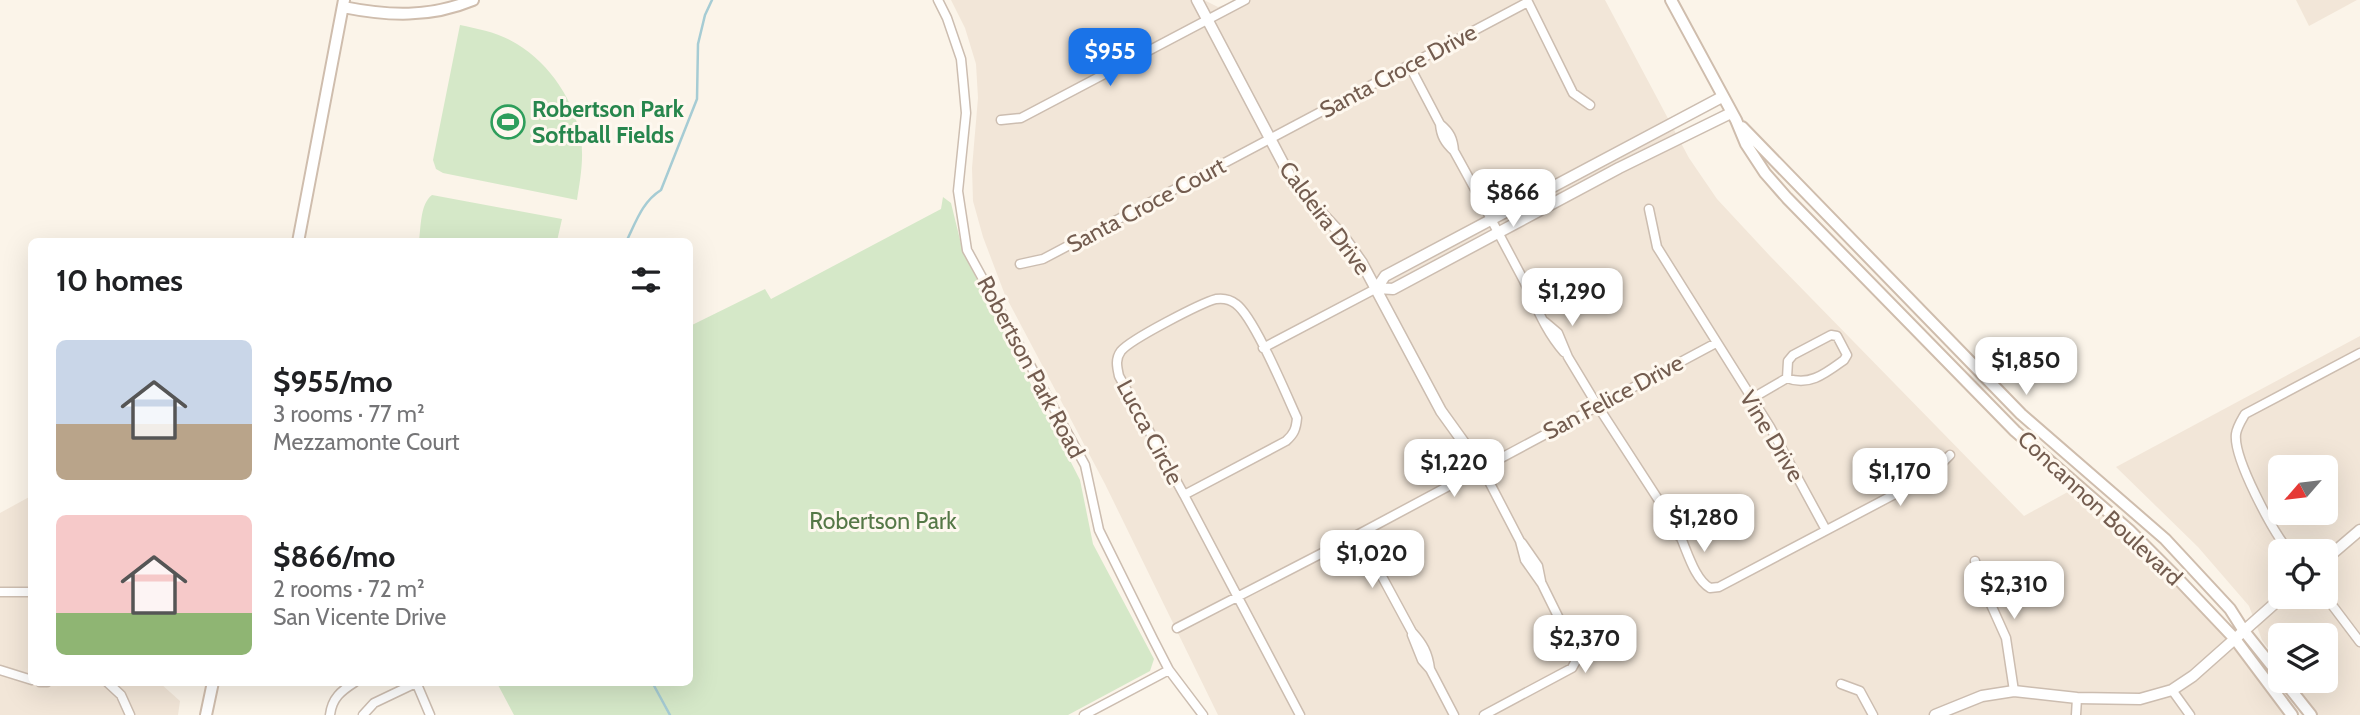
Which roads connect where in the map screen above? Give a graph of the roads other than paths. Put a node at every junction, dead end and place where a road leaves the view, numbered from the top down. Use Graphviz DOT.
graph roads {
  1 [pos="473,0"];
  2 [pos="938,0"];
  3 [pos="1197,0"];
  4 [pos="1245,0"];
  5 [pos="1671,0"];
  6 [pos="1527,1"];
  7 [pos="343,3"];
  8 [pos="1208,20"];
  9 [pos="1409,65"];
  10 [pos="1722,97"];
  11 [pos="1590,105"];
  12 [pos="1733,116"];
  13 [pos="1001,120"];
  14 [pos="1269,139"];
  15 [pos="1649,209"];
  16 [pos="1491,219"];
  17 [pos="1498,233"];
  18 [pos="299,238"];
  19 [pos="1020,264"];
  20 [pos="1377,288"];
  21 [pos="1716,342"];
  22 [pos="1263,348"];
  23 [pos="2360,353"];
  24 [pos="1787,378"];
  25 [pos="1751,399"];
  26 [pos="1597,405"];
  27 [pos="1950,455"];
  28 [pos="1482,468"];
  29 [pos="1184,495"];
  30 [pos="1826,530"];
  31 [pos="2360,530"];
  32 [pos="1359,534"];
  33 [pos="2280,539"];
  34 [pos="2338,549"];
  35 [pos="1975,561"];
  36 [pos="0,592"];
  37 [pos="28,592"];
  38 [pos="1237,596"];
  39 [pos="2269,609"];
  40 [pos="2335,609"];
  41 [pos="1177,628"];
  42 [pos="2244,631"];
  43 [pos="2235,639"];
  44 [pos="2360,642"];
  45 [pos="2268,661"];
  46 [pos="0,670"];
  47 [pos="1169,670"];
  48 [pos="28,679"];
  49 [pos="1841,684"];
  50 [pos="111,686"];
  51 [pos="212,686"];
  52 [pos="349,686"];
  53 [pos="410,686"];
  54 [pos="417,686"];
  55 [pos="2172,690"];
  56 [pos="2014,691"];
  57 [pos="2294,693"];
  58 [pos="2077,698"];
  59 [pos="130,715"];
  60 [pos="206,715"];
  61 [pos="330,715"];
  62 [pos="363,715"];
  63 [pos="430,715"];
  64 [pos="1084,715"];
  65 [pos="1203,715"];
  66 [pos="1300,715"];
  67 [pos="1454,715"];
  68 [pos="1484,715"];
  69 [pos="1873,715"];
  70 [pos="1935,715"];
  71 [pos="2076,715"];
  72 [pos="2190,715"];
  73 [pos="2292,715"];
  74 [pos="2311,715"];
  1 -- 7 [label="main road"];
  2 -- 47 [label="street, Robertson Park Road"];
  3 -- 8 [label="street, Caldeira Drive"];
  4 -- 8 [label="street"];
  5 -- 10 [label="main road, Concannon Boulevard"];
  6 -- 9 [label="street, Santa Croce Drive"];
  6 -- 11 [label="street"];
  7 -- 18 [label="main road"];
  8 -- 13 [label="street"];
  8 -- 14 [label="street, Caldeira Drive"];
  9 -- 14 [label="street, Santa Croce Drive"];
  9 -- 16 [label="street"];
  10 -- 12 [label="main road, Concannon Boulevard"];
  10 -- 16 [label="street"];
  12 -- 17 [label="street"];
  12 -- 42 [label="main road, Concannon Boulevard"];
  12 -- 43 [label="main road, Concannon Boulevard"];
  14 -- 19 [label="street, Santa Croce Court"];
  14 -- 20 [label="street, Caldeira Drive"];
  15 -- 21 [label="street, Vine Drive"];
  16 -- 17 [label="street"];
  16 -- 20 [label="street"];
  17 -- 20 [label="street"];
  17 -- 26 [label="street"];
  20 -- 22 [label="street"];
  20 -- 28 [label="street, Caldeira Drive"];
  21 -- 25 [label="street, Vine Drive"];
  21 -- 26 [label="street, San Felice Drive"];
  22 -- 29 [label="street, Lucca Circle"];
  22 -- 29 [label="street, Lucca Circle"];
  23 -- 33 [label="street"];
  24 -- 24 [label="street"];
  24 -- 25 [label="street"];
  25 -- 30 [label="street, Vine Drive"];
  26 -- 28 [label="street, San Felice Drive"];
  26 -- 30 [label="street"];
  27 -- 30 [label="street"];
  28 -- 32 [label="street, San Felice Drive"];
  28 -- 68 [label="street"];
  29 -- 38 [label="street, Lucca Circle"];
  31 -- 34 [label="street"];
  32 -- 38 [label="street, San Felice Drive"];
  32 -- 67 [label="street"];
  35 -- 56 [label="street"];
  36 -- 37 [label="street"];
  38 -- 41 [label="street, San Felice Drive"];
  38 -- 66 [label="street, Lucca Circle"];
  39 -- 42 [label="street"];
  40 -- 44 [label="street"];
  42 -- 43 [label="street"];
  42 -- 45 [label="main road, Concannon Boulevard"];
  43 -- 55 [label="street"];
  43 -- 73 [label="main road, Concannon Boulevard"];
  46 -- 48 [label="street"];
  47 -- 64 [label="street"];
  47 -- 65 [label="street, Robertson Park Road"];
  49 -- 69 [label="street"];
  50 -- 59 [label="street"];
  51 -- 60 [label="main road"];
  52 -- 61 [label="street"];
  53 -- 62 [label="street"];
  54 -- 63 [label="street"];
  55 -- 58 [label="street"];
  55 -- 72 [label="street"];
  56 -- 58 [label="street"];
  56 -- 70 [label="street"];
  57 -- 74 [label="main road"];
  58 -- 71 [label="street"];
}
